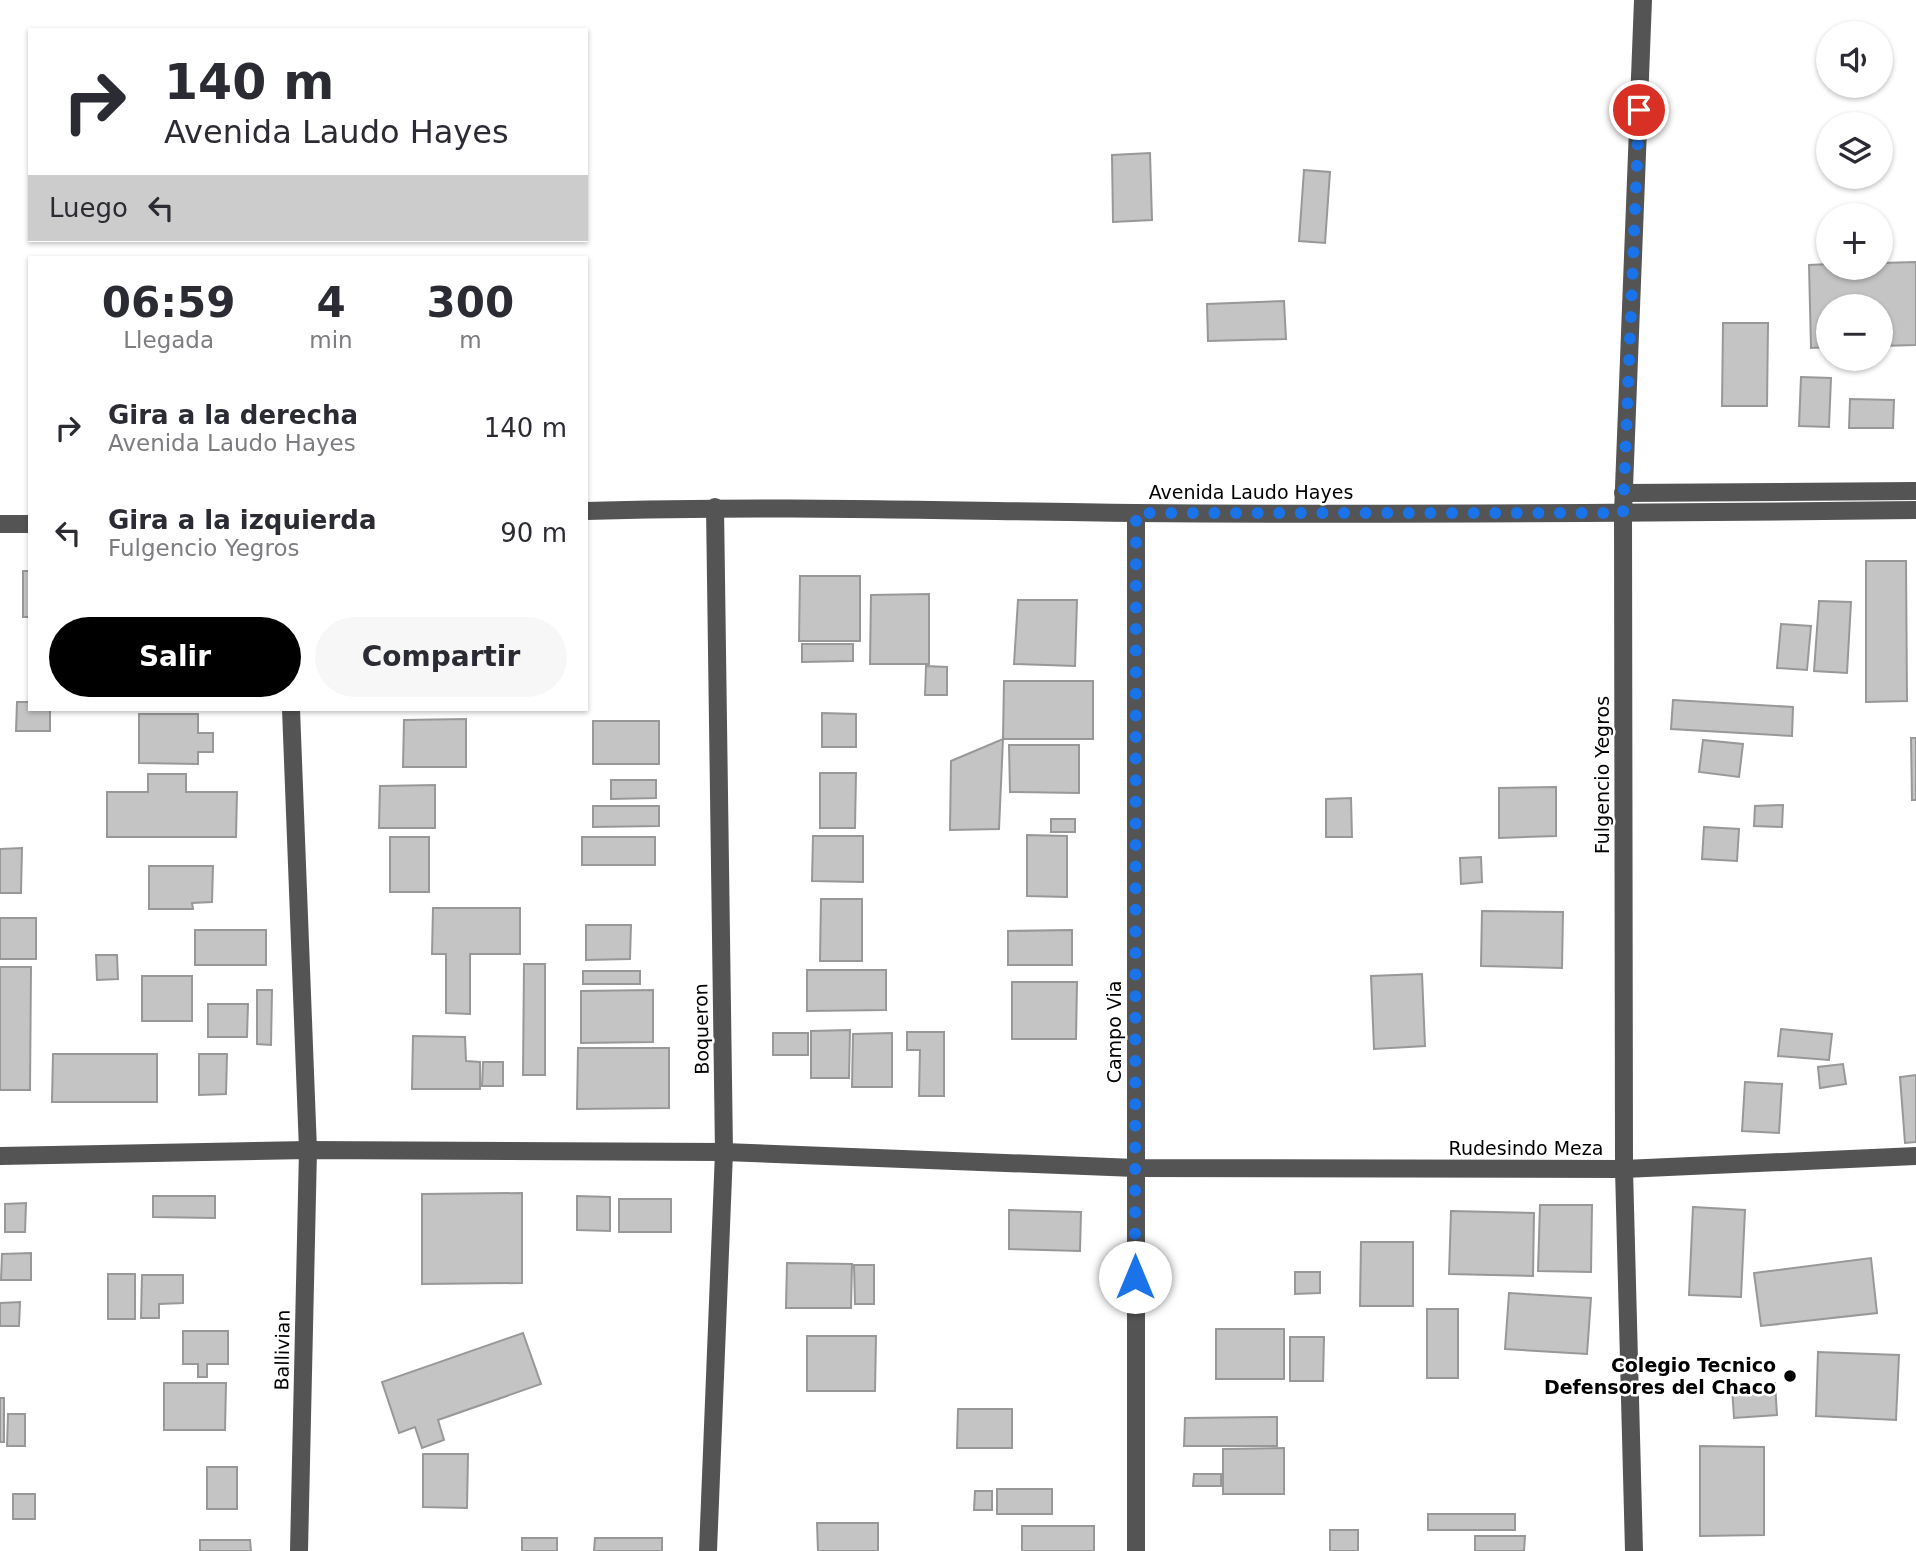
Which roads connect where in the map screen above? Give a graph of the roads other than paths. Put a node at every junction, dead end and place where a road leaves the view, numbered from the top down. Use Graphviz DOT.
graph roads {
  1 [pos="1643,0"];
  2 [pos="1916,491"];
  3 [pos="1623,493"];
  4 [pos="715,507"];
  5 [pos="1916,510"];
  6 [pos="588,511"];
  7 [pos="1136,513"];
  8 [pos="1623,513"];
  9 [pos="0,524"];
  10 [pos="28,524"];
  11 [pos="291,711"];
  12 [pos="307,1150"];
  13 [pos="723,1152"];
  14 [pos="0,1156"];
  15 [pos="1916,1156"];
  16 [pos="1135,1168"];
  17 [pos="1624,1169"];
  18 [pos="299,1551"];
  19 [pos="708,1551"];
  20 [pos="1136,1551"];
  21 [pos="1634,1551"];
  1 -- 3 [label="street, Fulgencio Yegros"];
  2 -- 3 [label="street"];
  3 -- 8 [label="street, Fulgencio Yegros"];
  4 -- 6 [label="street, Avenida Laudo Hayes"];
  4 -- 7 [label="street, Avenida Laudo Hayes"];
  4 -- 13 [label="street, Boqueron"];
  5 -- 8 [label="street, Avenida Laudo Hayes"];
  7 -- 8 [label="street, Avenida Laudo Hayes"];
  7 -- 16 [label="street, Campo Via"];
  8 -- 17 [label="street, Fulgencio Yegros"];
  9 -- 10 [label="street"];
  11 -- 12 [label="street, Ballivian"];
  12 -- 13 [label="street, Rudesindo Meza"];
  12 -- 14 [label="street, Rudesindo Meza"];
  12 -- 18 [label="street, Ballivian"];
  13 -- 16 [label="street, Rudesindo Meza"];
  13 -- 19 [label="street, Boqueron"];
  15 -- 17 [label="street, Rudesindo Meza"];
  16 -- 17 [label="street, Rudesindo Meza"];
  16 -- 20 [label="street, Campo Via"];
  17 -- 21 [label="street, Fulgencio Yegros"];
}
